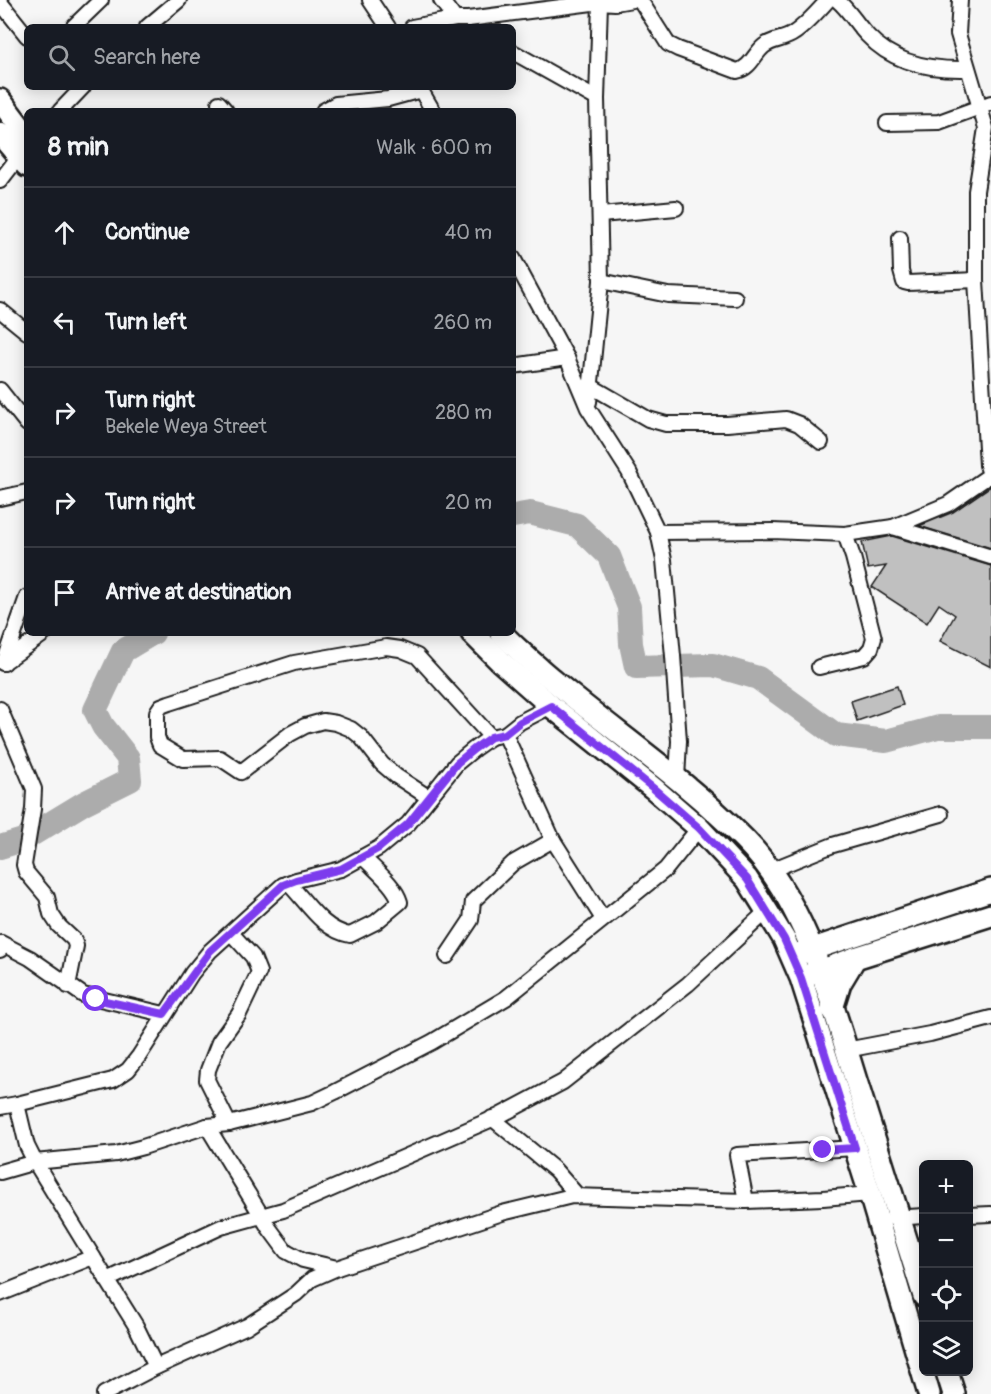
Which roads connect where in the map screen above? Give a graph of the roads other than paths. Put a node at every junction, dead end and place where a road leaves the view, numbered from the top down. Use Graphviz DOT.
graph roads {
  1 [pos="101,0"];
  2 [pos="179,0"];
  3 [pos="370,0"];
  4 [pos="441,0"];
  5 [pos="632,0"];
  6 [pos="640,0"];
  7 [pos="828,0"];
  8 [pos="837,0"];
  9 [pos="960,0"];
  10 [pos="600,1"];
  11 [pos="0,2"];
  12 [pos="466,21"];
  13 [pos="77,24"];
  14 [pos="151,24"];
  15 [pos="386,24"];
  16 [pos="439,24"];
  17 [pos="24,32"];
  18 [pos="516,54"];
  19 [pos="968,69"];
  20 [pos="76,90"];
  21 [pos="418,90"];
  22 [pos="421,90"];
  23 [pos="597,99"];
  24 [pos="0,100"];
  25 [pos="388,105"];
  26 [pos="986,105"];
  27 [pos="62,108"];
  28 [pos="329,108"];
  29 [pos="431,108"];
  30 [pos="888,123"];
  31 [pos="24,132"];
  32 [pos="0,134"];
  33 [pos="24,156"];
  34 [pos="0,181"];
  35 [pos="676,208"];
  36 [pos="601,215"];
  37 [pos="900,238"];
  38 [pos="516,264"];
  39 [pos="976,280"];
  40 [pos="601,281"];
  41 [pos="735,298"];
  42 [pos="0,310"];
  43 [pos="24,330"];
  44 [pos="567,358"];
  45 [pos="516,366"];
  46 [pos="590,385"];
  47 [pos="0,390"];
  48 [pos="588,408"];
  49 [pos="24,420"];
  50 [pos="821,442"];
  51 [pos="990,475"];
  52 [pos="24,493"];
  53 [pos="0,498"];
  54 [pos="893,527"];
  55 [pos="658,532"];
  56 [pos="845,534"];
  57 [pos="991,557"];
  58 [pos="24,605"];
  59 [pos="41,636"];
  60 [pos="475,636"];
  61 [pos="504,636"];
  62 [pos="2,665"];
  63 [pos="819,667"];
  64 [pos="551,706"];
  65 [pos="0,709"];
  66 [pos="505,734"];
  67 [pos="491,737"];
  68 [pos="677,779"];
  69 [pos="428,797"];
  70 [pos="941,814"];
  71 [pos="699,828"];
  72 [pos="553,840"];
  73 [pos="363,857"];
  74 [pos="771,870"];
  75 [pos="288,883"];
  76 [pos="991,890"];
  77 [pos="767,911"];
  78 [pos="991,915"];
  79 [pos="603,919"];
  80 [pos="801,924"];
  81 [pos="231,933"];
  82 [pos="852,936"];
  83 [pos="0,945"];
  84 [pos="813,949"];
  85 [pos="447,956"];
  86 [pos="792,957"];
  87 [pos="855,958"];
  88 [pos="811,974"];
  89 [pos="68,986"];
  90 [pos="832,1010"];
  91 [pos="164,1014"];
  92 [pos="991,1018"];
  93 [pos="846,1050"];
  94 [pos="17,1104"];
  95 [pos="0,1107"];
  96 [pos="492,1118"];
  97 [pos="229,1124"];
  98 [pos="207,1126"];
  99 [pos="855,1148"];
  100 [pos="35,1162"];
  101 [pos="0,1172"];
  102 [pos="870,1194"];
  103 [pos="577,1195"];
  104 [pos="746,1201"];
  105 [pos="991,1214"];
  106 [pos="973,1215"];
  107 [pos="262,1216"];
  108 [pos="899,1216"];
  109 [pos="919,1216"];
  110 [pos="878,1221"];
  111 [pos="93,1257"];
  112 [pos="337,1268"];
  113 [pos="107,1280"];
  114 [pos="919,1280"];
  115 [pos="0,1294"];
  116 [pos="156,1367"];
  117 [pos="949,1376"];
  118 [pos="104,1394"];
  119 [pos="929,1394"];
  120 [pos="954,1394"];
  1 -- 13 [label="street"];
  2 -- 14 [label="street"];
  3 -- 15 [label="street"];
  4 -- 12 [label="street"];
  5 -- 10 [label="street"];
  6 -- 7 [label="street"];
  8 -- 19 [label="street"];
  9 -- 19 [label="street"];
  10 -- 12 [label="street"];
  10 -- 23 [label="street"];
  11 -- 17 [label="street"];
  12 -- 16 [label="street"];
  18 -- 23 [label="street"];
  19 -- 26 [label="street"];
  20 -- 27 [label="street"];
  21 -- 25 [label="street"];
  22 -- 29 [label="street"];
  23 -- 36 [label="street"];
  24 -- 31 [label="main road"];
  25 -- 28 [label="street"];
  26 -- 30 [label="street"];
  26 -- 39 [label="street"];
  32 -- 33 [label="main road"];
  33 -- 34 [label="street"];
  35 -- 36 [label="street"];
  36 -- 40 [label="street"];
  37 -- 39 [label="street"];
  38 -- 44 [label="street"];
  39 -- 51 [label="street"];
  40 -- 41 [label="street"];
  40 -- 46 [label="street"];
  42 -- 43 [label="street"];
  44 -- 45 [label="street"];
  44 -- 48 [label="street"];
  46 -- 48 [label="street"];
  46 -- 50 [label="street"];
  47 -- 49 [label="street"];
  48 -- 55 [label="street"];
  51 -- 54 [label="street"];
  52 -- 53 [label="street"];
  54 -- 56 [label="street"];
  54 -- 57 [label="street"];
  55 -- 56 [label="street"];
  55 -- 68 [label="street"];
  56 -- 63 [label="street"];
  58 -- 62 [label="street"];
  59 -- 62 [label="street"];
  60 -- 64 [label="main road"];
  61 -- 68 [label="main road"];
  64 -- 66 [label="street"];
  64 -- 71 [label="main road"];
  65 -- 89 [label="street"];
  66 -- 67 [label="street"];
  66 -- 72 [label="street"];
  67 -- 69 [label="street"];
  67 -- 69 [label="street"];
  68 -- 74 [label="main road"];
  69 -- 73 [label="street"];
  70 -- 74 [label="street"];
  71 -- 77 [label="main road"];
  71 -- 79 [label="street"];
  72 -- 79 [label="street"];
  72 -- 85 [label="street"];
  73 -- 75 [label="street"];
  73 -- 75 [label="street"];
  74 -- 80 [label="main road"];
  75 -- 81 [label="street"];
  76 -- 82 [label="main road"];
  77 -- 86 [label="main road"];
  77 -- 96 [label="street"];
  78 -- 87 [label="main road"];
  79 -- 97 [label="street"];
  80 -- 82 [label="main road"];
  80 -- 84 [label="main road"];
  81 -- 91 [label="street"];
  81 -- 97 [label="street"];
  82 -- 84 [label="main road"];
  83 -- 89 [label="street"];
  84 -- 86 [label="main road"];
  84 -- 88 [label="main road"];
  86 -- 88 [label="main road"];
  87 -- 88 [label="main road"];
  87 -- 90 [label="main road"];
  88 -- 90 [label="main road"];
  88 -- 99 [label="main road"];
  89 -- 91 [label="street"];
  90 -- 93 [label="main road"];
  91 -- 94 [label="street"];
  92 -- 93 [label="street"];
  93 -- 108 [label="main road"];
  94 -- 95 [label="street"];
  94 -- 100 [label="street"];
  96 -- 103 [label="street"];
  96 -- 107 [label="street"];
  97 -- 98 [label="street"];
  98 -- 100 [label="street"];
  98 -- 107 [label="street"];
  99 -- 102 [label="main road"];
  99 -- 104 [label="street"];
  100 -- 101 [label="street"];
  100 -- 111 [label="street"];
  102 -- 104 [label="street"];
  102 -- 110 [label="main road"];
  103 -- 104 [label="street"];
  103 -- 112 [label="street"];
  105 -- 106 [label="street"];
  107 -- 112 [label="street"];
  107 -- 113 [label="street"];
  108 -- 109 [label="street"];
  108 -- 110 [label="street"];
  108 -- 114 [label="main road"];
  110 -- 119 [label="main road"];
  111 -- 113 [label="street"];
  111 -- 115 [label="street"];
  112 -- 116 [label="street"];
  113 -- 116 [label="street"];
  116 -- 118 [label="street"];
  117 -- 120 [label="main road"];
}
